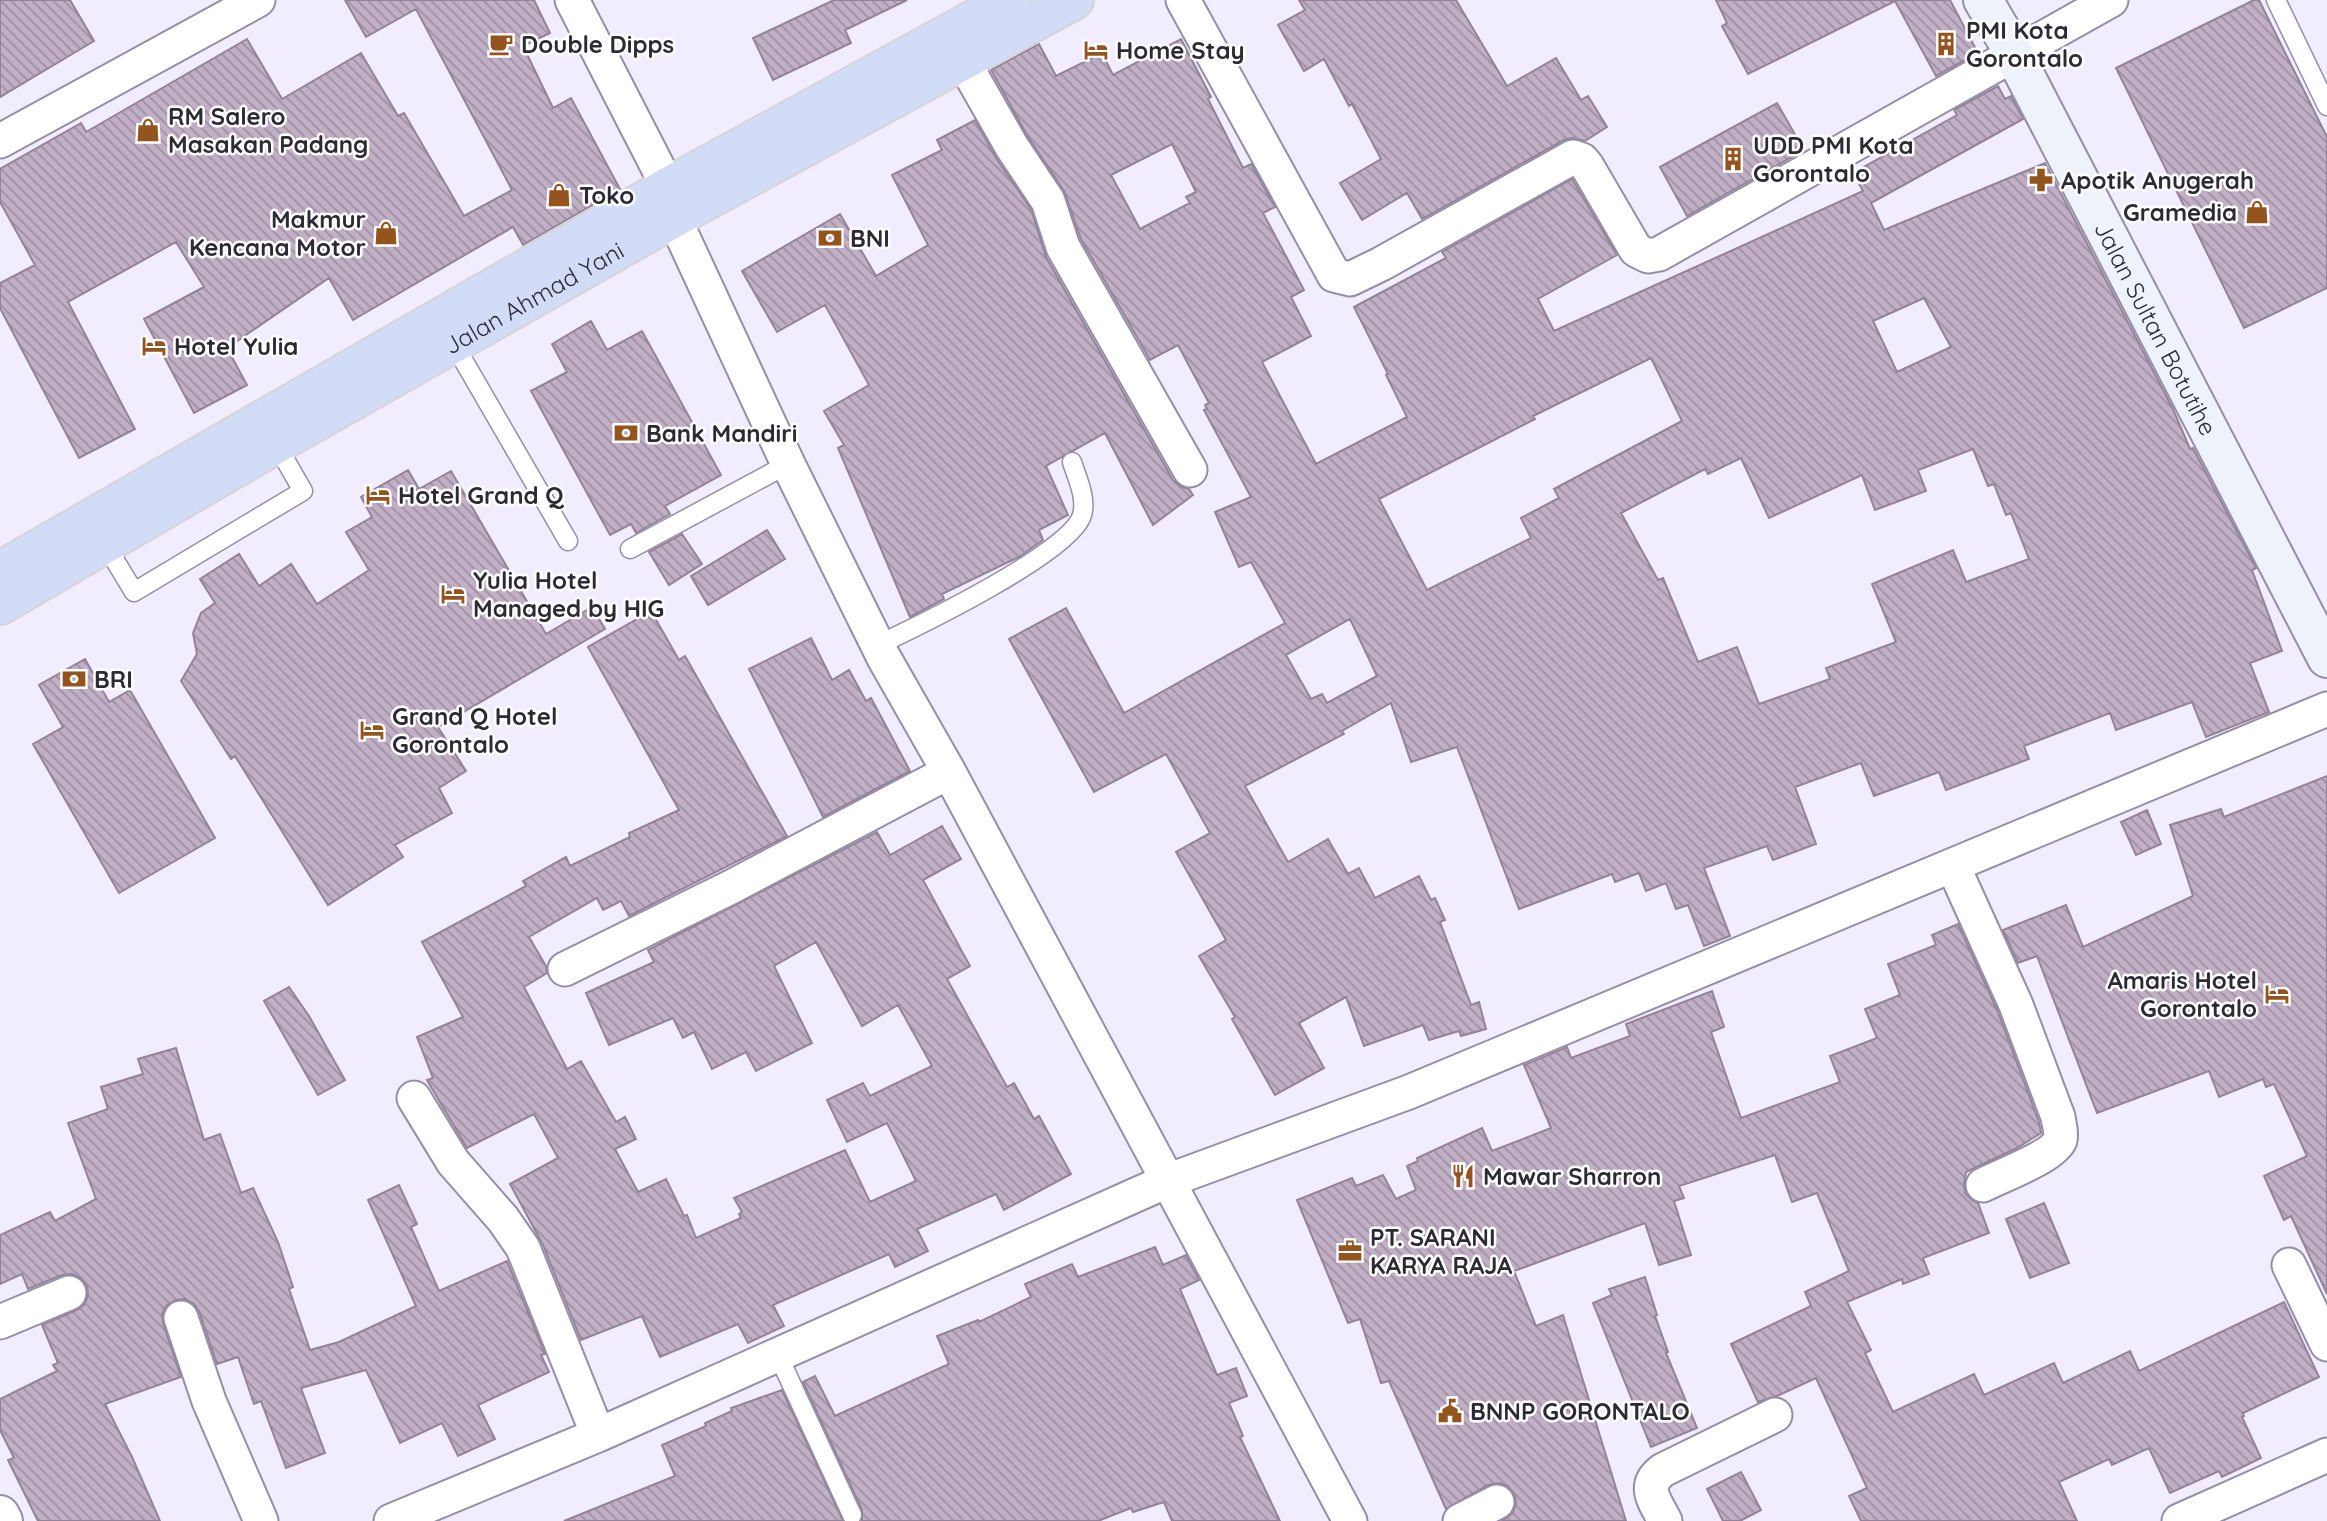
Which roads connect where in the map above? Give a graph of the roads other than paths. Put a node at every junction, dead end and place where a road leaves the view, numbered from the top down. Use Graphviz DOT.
graph roads {
  1 [pos="258,0"];
  2 [pos="572,0"];
  3 [pos="1010,0"];
  4 [pos="1074,0"];
  5 [pos="1183,0"];
  6 [pos="1983,0"];
  7 [pos="2111,0"];
  8 [pos="2276,0"];
  9 [pos="2014,55"];
  10 [pos="963,61"];
  11 [pos="874,92"];
  12 [pos="2327,106"];
  13 [pos="0,141"];
  14 [pos="671,203"];
  15 [pos="448,330"];
  16 [pos="276,444"];
  17 [pos="1072,462"];
  18 [pos="788,464"];
  19 [pos="1190,470"];
  20 [pos="568,541"];
  21 [pos="105,544"];
  22 [pos="630,549"];
  23 [pos="0,571"];
  24 [pos="0,605"];
  25 [pos="881,651"];
  26 [pos="2327,658"];
  27 [pos="2327,709"];
  28 [pos="949,772"];
  29 [pos="1953,866"];
  30 [pos="565,969"];
  31 [pos="414,1098"];
  32 [pos="1167,1181"];
  33 [pos="1983,1185"];
  34 [pos="2289,1265"];
  35 [pos="69,1293"];
  36 [pos="181,1318"];
  37 [pos="0,1322"];
  38 [pos="2327,1344"];
  39 [pos="778,1355"];
  40 [pos="1775,1415"];
  41 [pos="598,1435"];
  42 [pos="2327,1455"];
  43 [pos="1497,1502"];
  44 [pos="450,1510"];
  45 [pos="852,1515"];
  46 [pos="0,1516"];
  47 [pos="3,1521"];
  48 [pos="261,1521"];
  49 [pos="391,1521"];
  50 [pos="1350,1521"];
  51 [pos="1460,1521"];
  52 [pos="1665,1521"];
  53 [pos="2179,1521"];
  1 -- 13 [label="street"];
  2 -- 14 [label="street"];
  3 -- 11 [label="highway, Jalan Ahmad Yani"];
  4 -- 10 [label="highway, Jalan Ahmad Yani"];
  5 -- 9 [label="street"];
  6 -- 9 [label="main road, Jalan Sultan Botutihe"];
  7 -- 9 [label="street"];
  8 -- 12 [label="lane"];
  9 -- 26 [label="main road, Jalan Sultan Botutihe"];
  10 -- 11 [label="highway, Jalan Ahmad Yani"];
  10 -- 19 [label="street"];
  11 -- 14 [label="highway, Jalan Ahmad Yani"];
  14 -- 15 [label="highway, Jalan Ahmad Yani"];
  14 -- 18 [label="street"];
  15 -- 16 [label="highway, Jalan Ahmad Yani"];
  15 -- 20 [label="lane"];
  15 -- 23 [label="highway, Jalan Ahmad Yani"];
  16 -- 21 [label="highway, Jalan Ahmad Yani"];
  16 -- 21 [label="lane"];
  17 -- 25 [label="lane"];
  18 -- 22 [label="lane"];
  18 -- 25 [label="street"];
  21 -- 24 [label="highway, Jalan Ahmad Yani"];
  25 -- 28 [label="street"];
  27 -- 29 [label="street"];
  28 -- 30 [label="street"];
  28 -- 32 [label="street"];
  29 -- 32 [label="street"];
  29 -- 33 [label="street"];
  31 -- 41 [label="street"];
  32 -- 39 [label="street"];
  32 -- 50 [label="street"];
  34 -- 38 [label="street"];
  35 -- 37 [label="street"];
  36 -- 48 [label="street"];
  39 -- 41 [label="street"];
  39 -- 45 [label="lane"];
  40 -- 52 [label="street"];
  41 -- 44 [label="street"];
  42 -- 53 [label="street"];
  43 -- 51 [label="street"];
  44 -- 49 [label="street"];
  46 -- 47 [label="street"];
}
